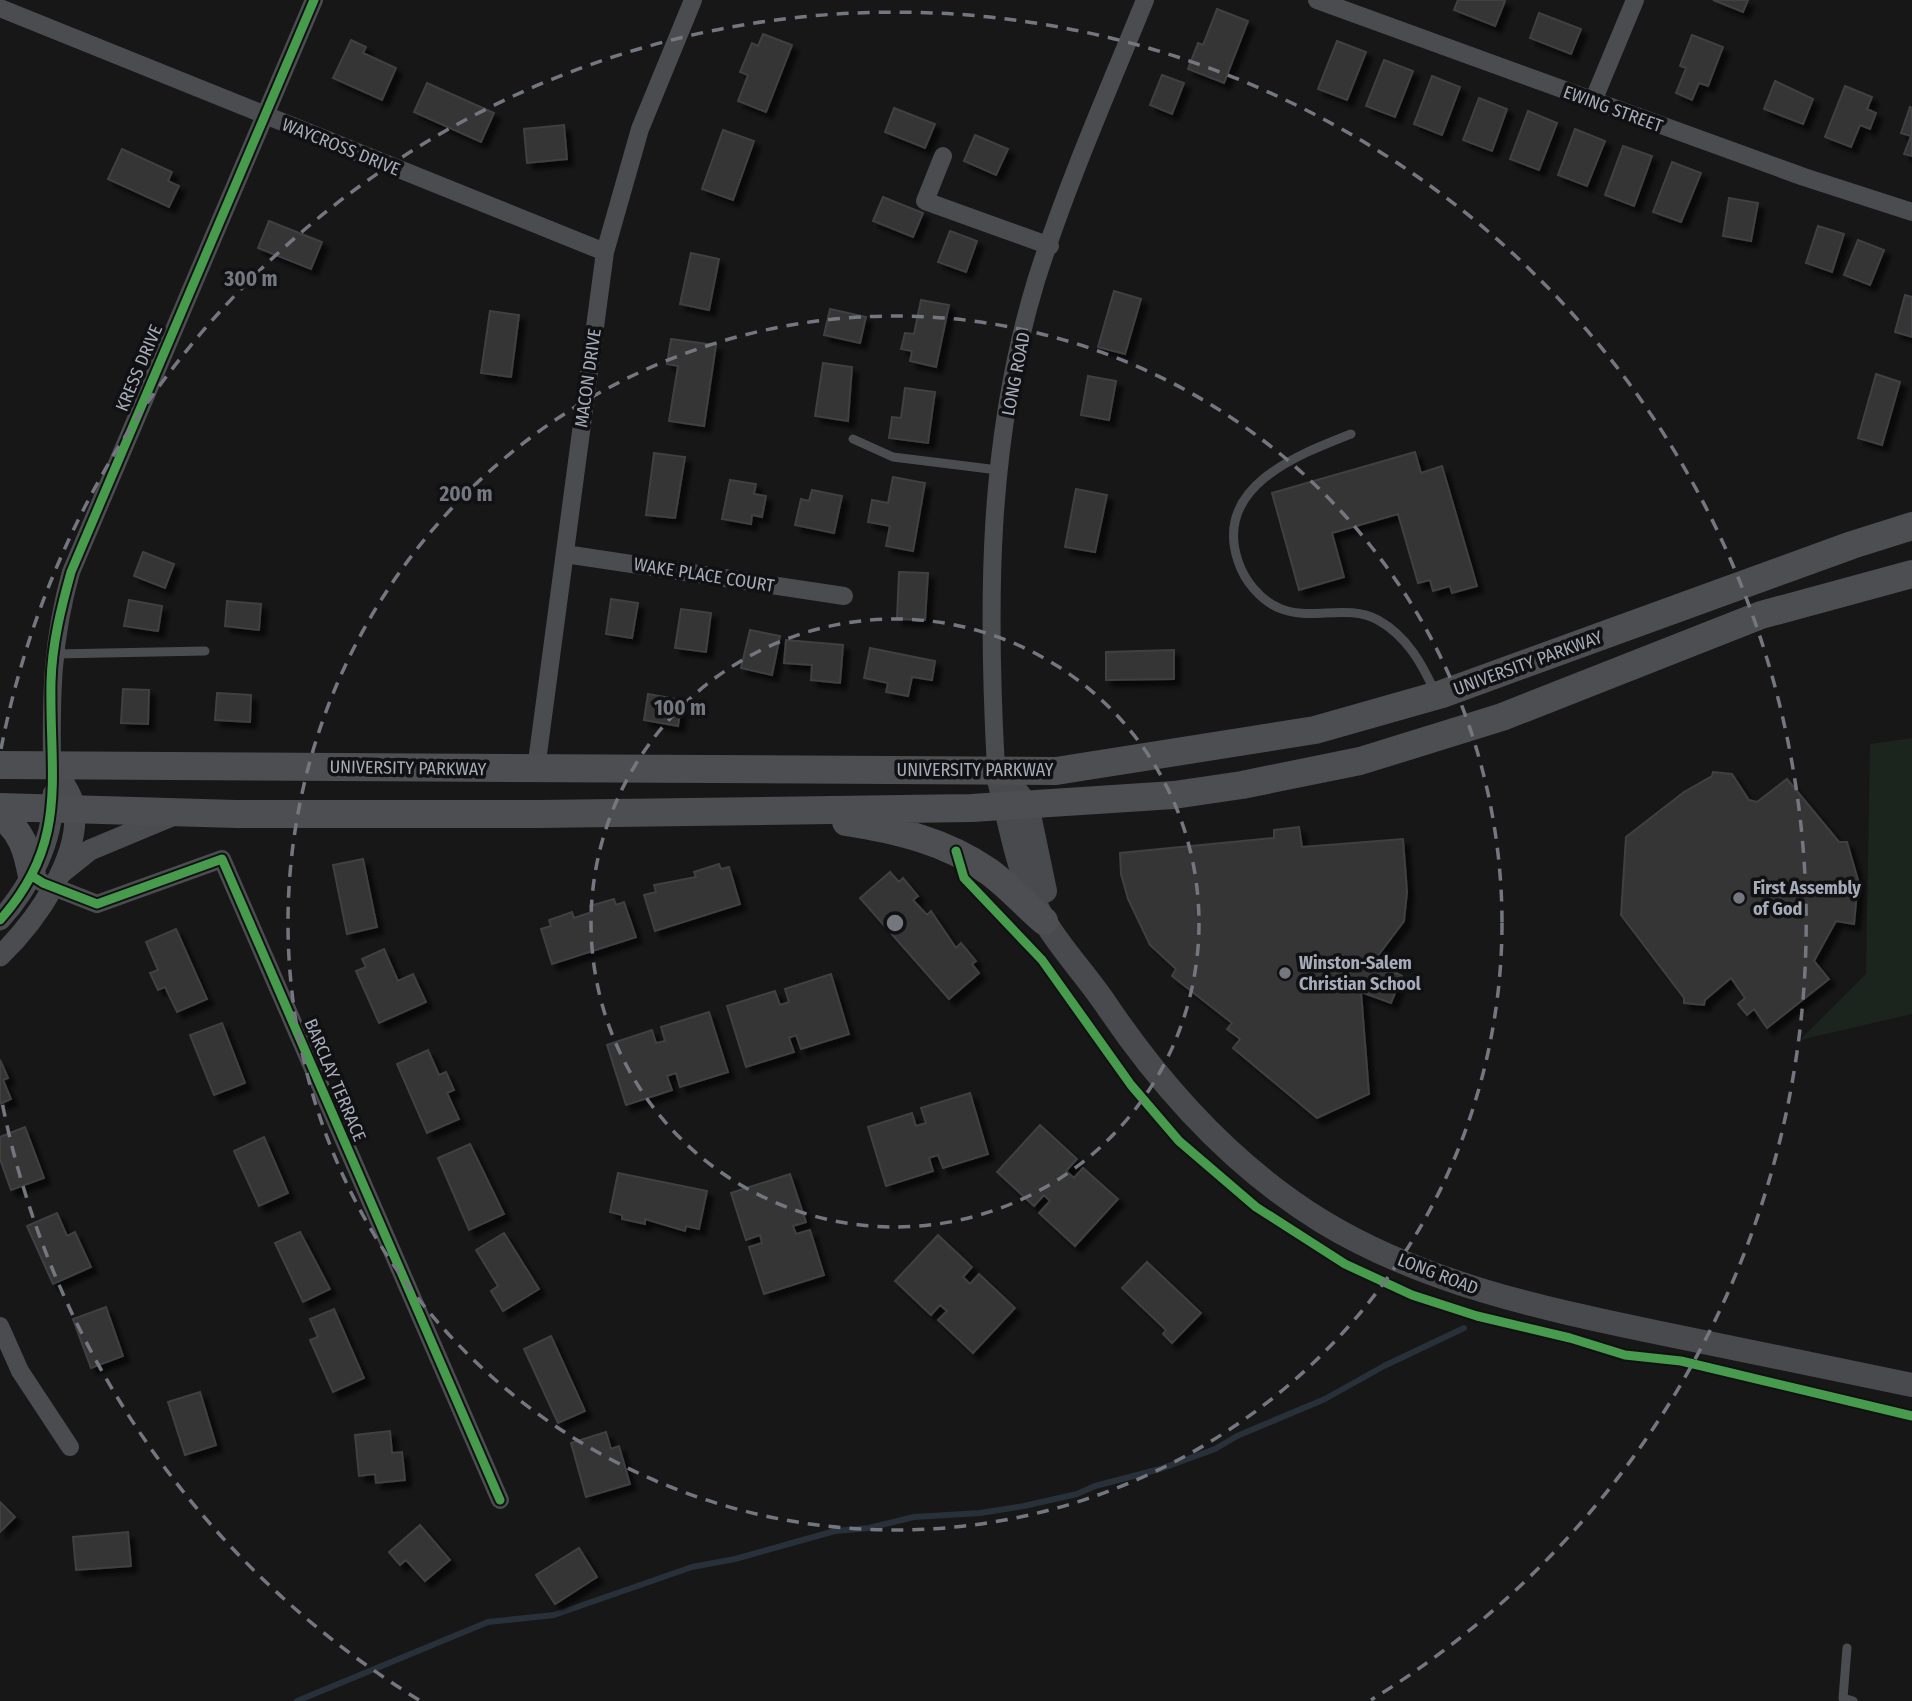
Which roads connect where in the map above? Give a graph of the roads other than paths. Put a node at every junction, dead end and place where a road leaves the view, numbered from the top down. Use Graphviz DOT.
graph roads {
  1 [pos="314,0"];
  2 [pos="693,0"];
  3 [pos="1145,0"];
  4 [pos="1317,0"];
  5 [pos="1635,0"];
  6 [pos="0,8"];
  7 [pos="1593,101"];
  8 [pos="264,116"];
  9 [pos="943,156"];
  10 [pos="1912,212"];
  11 [pos="1049,246"];
  12 [pos="605,252"];
  13 [pos="1351,434"];
  14 [pos="853,439"];
  15 [pos="998,470"];
  16 [pos="1912,526"];
  17 [pos="565,554"];
  18 [pos="1912,574"];
  19 [pos="844,596"];
  20 [pos="205,651"];
  21 [pos="53,654"];
  22 [pos="1437,695"];
  23 [pos="52,764"];
  24 [pos="0,765"];
  25 [pos="536,769"];
  26 [pos="996,769"];
  27 [pos="1017,806"];
  28 [pos="0,807"];
  29 [pos="64,809"];
  30 [pos="808,809"];
  31 [pos="179,813"];
  32 [pos="0,815"];
  33 [pos="48,879"];
  34 [pos="0,920"];
  35 [pos="1044,921"];
  36 [pos="0,956"];
  37 [pos="1075,962"];
  38 [pos="0,1326"];
  39 [pos="1912,1385"];
  40 [pos="70,1447"];
  41 [pos="500,1500"];
  42 [pos="1847,1648"];
  43 [pos="1853,1701"];
  1 -- 8 [label="street, KRESS DRIVE"];
  2 -- 12 [label="street, MACON DRIVE"];
  3 -- 11 [label="street, LONG ROAD"];
  4 -- 7 [label="street, EWING STREET"];
  5 -- 7 [label="street"];
  6 -- 8 [label="street, WAYCROSS DRIVE"];
  7 -- 10 [label="street, EWING STREET"];
  8 -- 12 [label="street, WAYCROSS DRIVE"];
  8 -- 21 [label="street, KRESS DRIVE"];
  9 -- 11 [label="street"];
  11 -- 15 [label="street, LONG ROAD"];
  12 -- 17 [label="street, MACON DRIVE"];
  13 -- 22 [label="lane"];
  14 -- 15 [label="lane"];
  15 -- 26 [label="street, LONG ROAD"];
  16 -- 22 [label="main road, UNIVERSITY PARKWAY"];
  17 -- 19 [label="street, WAKE PLACE COURT"];
  17 -- 25 [label="street, MACON DRIVE"];
  18 -- 27 [label="main road, UNIVERSITY PARKWAY"];
  20 -- 21 [label="lane"];
  21 -- 23 [label="street, KRESS DRIVE"];
  22 -- 26 [label="main road, UNIVERSITY PARKWAY"];
  23 -- 24 [label="main road, UNIVERSITY PARKWAY"];
  23 -- 25 [label="main road, UNIVERSITY PARKWAY"];
  23 -- 29 [label="street"];
  25 -- 26 [label="main road, UNIVERSITY PARKWAY"];
  26 -- 27 [label="main road, LONG ROAD"];
  27 -- 30 [label="main road, UNIVERSITY PARKWAY"];
  27 -- 35 [label="main road, LONG ROAD"];
  27 -- 37 [label="main road, LONG ROAD"];
  28 -- 29 [label="main road, UNIVERSITY PARKWAY"];
  29 -- 31 [label="main road, UNIVERSITY PARKWAY"];
  29 -- 33 [label="street"];
  30 -- 31 [label="main road, UNIVERSITY PARKWAY"];
  30 -- 35 [label="main road"];
  31 -- 33 [label="street"];
  32 -- 33 [label="main road"];
  33 -- 34 [label="street"];
  33 -- 36 [label="street"];
  33 -- 41 [label="street, BARCLAY TERRACE"];
  35 -- 37 [label="main road, LONG ROAD"];
  37 -- 39 [label="main road, LONG ROAD"];
  38 -- 40 [label="street"];
  42 -- 43 [label="lane"];
}
